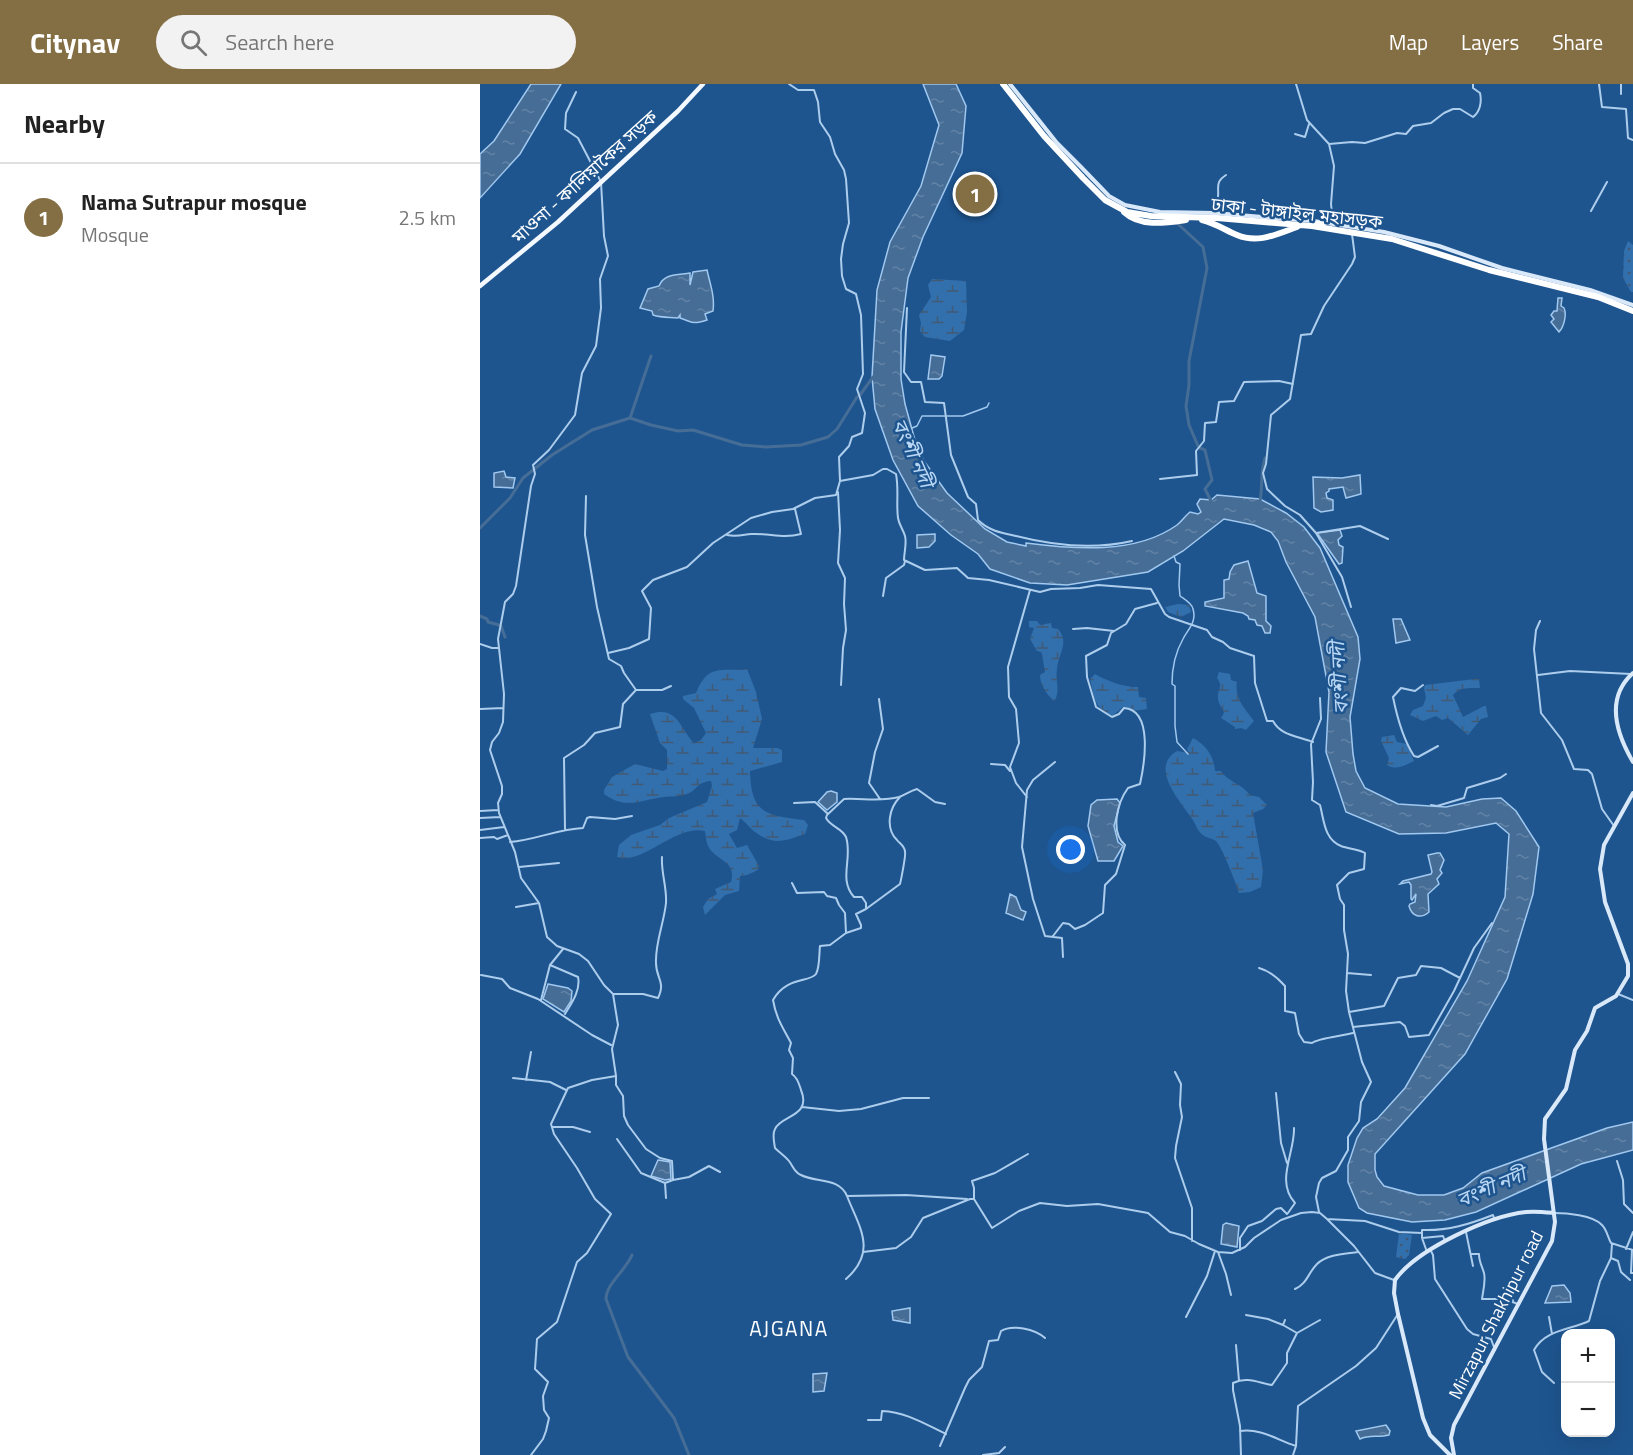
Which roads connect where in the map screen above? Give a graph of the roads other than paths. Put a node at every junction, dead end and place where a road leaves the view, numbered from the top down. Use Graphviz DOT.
graph roads {
  1 [pos="703,84"];
  2 [pos="789,84"];
  3 [pos="1007,84"];
  4 [pos="1296,84"];
  5 [pos="1473,84"];
  6 [pos="1599,84"];
  7 [pos="1621,84"];
  8 [pos="576,92"];
  9 [pos="1621,94"];
  10 [pos="1310,123"];
  11 [pos="1295,134"];
  12 [pos="1633,140"];
  13 [pos="1329,144"];
  14 [pos="1226,175"];
  15 [pos="601,182"];
  16 [pos="1607,182"];
  17 [pos="1122,210"];
  18 [pos="1591,212"];
  19 [pos="1162,213"];
  20 [pos="1214,213"];
  21 [pos="1183,215"];
  22 [pos="1291,219"];
  23 [pos="1330,223"];
  24 [pos="1317,224"];
  25 [pos="1299,225"];
  26 [pos="1352,232"];
  27 [pos="1384,233"];
  28 [pos="1422,245"];
  29 [pos="480,286"];
  30 [pos="906,308"];
  31 [pos="1633,309"];
  32 [pos="1293,384"];
  33 [pos="1160,478"];
  34 [pos="840,481"];
  35 [pos="838,492"];
  36 [pos="586,496"];
  37 [pos="795,508"];
  38 [pos="1316,533"];
  39 [pos="727,535"];
  40 [pos="1388,539"];
  41 [pos="1132,541"];
  42 [pos="905,561"];
  43 [pos="1030,590"];
  44 [pos="883,596"];
  45 [pos="1158,602"];
  46 [pos="1352,607"];
  47 [pos="1540,621"];
  48 [pos="1073,628"];
  49 [pos="1114,631"];
  50 [pos="480,644"];
  51 [pos="498,648"];
  52 [pos="608,653"];
  53 [pos="1632,673"];
  54 [pos="1537,675"];
  55 [pos="841,685"];
  56 [pos="1423,685"];
  57 [pos="671,686"];
  58 [pos="636,690"];
  59 [pos="1320,698"];
  60 [pos="879,699"];
  61 [pos="503,708"];
  62 [pos="480,709"];
  63 [pos="1313,742"];
  64 [pos="1438,746"];
  65 [pos="1055,762"];
  66 [pos="1633,762"];
  67 [pos="990,764"];
  68 [pos="1012,774"];
  69 [pos="1506,774"];
  70 [pos="1633,793"];
  71 [pos="1027,796"];
  72 [pos="900,797"];
  73 [pos="880,800"];
  74 [pos="794,803"];
  75 [pos="945,804"];
  76 [pos="1431,805"];
  77 [pos="498,810"];
  78 [pos="480,811"];
  79 [pos="828,814"];
  80 [pos="632,816"];
  81 [pos="500,817"];
  82 [pos="480,818"];
  83 [pos="1614,826"];
  84 [pos="504,827"];
  85 [pos="565,829"];
  86 [pos="480,830"];
  87 [pos="508,835"];
  88 [pos="480,838"];
  89 [pos="510,842"];
  90 [pos="662,857"];
  91 [pos="559,863"];
  92 [pos="519,867"];
  93 [pos="792,883"];
  94 [pos="539,903"];
  95 [pos="516,907"];
  96 [pos="866,909"];
  97 [pos="1492,923"];
  98 [pos="846,933"];
  99 [pos="1053,936"];
  100 [pos="563,949"];
  101 [pos="1063,957"];
  102 [pos="550,965"];
  103 [pos="1258,968"];
  104 [pos="1347,973"];
  105 [pos="481,975"];
  106 [pos="1371,975"];
  107 [pos="1631,975"];
  108 [pos="1461,978"];
  109 [pos="613,994"];
  110 [pos="1618,994"];
  111 [pos="541,1000"];
  112 [pos="1633,1000"];
  113 [pos="1349,1012"];
  114 [pos="564,1015"];
  115 [pos="1352,1027"];
  116 [pos="1353,1033"];
  117 [pos="612,1045"];
  118 [pos="531,1052"];
  119 [pos="1175,1072"];
  120 [pos="616,1076"];
  121 [pos="513,1078"];
  122 [pos="526,1080"];
  123 [pos="566,1090"];
  124 [pos="1276,1093"];
  125 [pos="929,1098"];
  126 [pos="801,1107"];
  127 [pos="552,1127"];
  128 [pos="1294,1128"];
  129 [pos="590,1132"];
  130 [pos="617,1139"];
  131 [pos="1028,1154"];
  132 [pos="1617,1161"];
  133 [pos="1287,1163"];
  134 [pos="720,1172"];
  135 [pos="673,1180"];
  136 [pos="665,1183"];
  137 [pos="847,1196"];
  138 [pos="666,1198"];
  139 [pos="972,1199"];
  140 [pos="1553,1210"];
  141 [pos="1288,1213"];
  142 [pos="1320,1213"];
  143 [pos="1633,1213"];
  144 [pos="1285,1218"];
  145 [pos="1328,1219"];
  146 [pos="1495,1220"];
  147 [pos="1466,1232"];
  148 [pos="1633,1232"];
  149 [pos="1422,1233"];
  150 [pos="1422,1238"];
  151 [pos="1445,1240"];
  152 [pos="1192,1241"];
  153 [pos="1612,1244"];
  154 [pos="1626,1249"];
  155 [pos="1240,1250"];
  156 [pos="1428,1250"];
  157 [pos="1633,1250"];
  158 [pos="1216,1251"];
  159 [pos="863,1252"];
  160 [pos="1358,1252"];
  161 [pos="1471,1254"];
  162 [pos="1611,1258"];
  163 [pos="1473,1266"];
  164 [pos="1633,1273"];
  165 [pos="1514,1274"];
  166 [pos="846,1278"];
  167 [pos="1395,1280"];
  168 [pos="1630,1280"];
  169 [pos="1295,1289"];
  170 [pos="1231,1295"];
  171 [pos="1517,1304"];
  172 [pos="1398,1314"];
  173 [pos="1246,1315"];
  174 [pos="1186,1317"];
  175 [pos="1549,1317"];
  176 [pos="1285,1320"];
  177 [pos="1320,1320"];
  178 [pos="1283,1324"];
  179 [pos="1298,1334"];
  180 [pos="1552,1334"];
  181 [pos="1045,1338"];
  182 [pos="1236,1345"];
  183 [pos="1495,1350"];
  184 [pos="1239,1381"];
  185 [pos="1554,1383"];
  186 [pos="867,1420"];
  187 [pos="1240,1431"];
  188 [pos="946,1434"];
  189 [pos="940,1446"];
  190 [pos="1296,1446"];
  191 [pos="1005,1447"];
  192 [pos="531,1455"];
  193 [pos="983,1455"];
  194 [pos="1241,1455"];
  195 [pos="1293,1455"];
  196 [pos="1452,1455"];
  1 -- 15 [label="main road, মাওনা - কালিয়াকৈর সড়ক"];
  2 -- 34 [label="street"];
  3 -- 17 [label="highway, ঢাকা - টাঙ্গাইল মহাসড়ক"];
  3 -- 19 [label="highway, ঢাকা - টাঙ্গাইল মহাসড়ক"];
  4 -- 10 [label="street"];
  5 -- 13 [label="street"];
  6 -- 12 [label="street"];
  7 -- 9 [label="street"];
  8 -- 15 [label="street"];
  10 -- 11 [label="street"];
  10 -- 13 [label="street"];
  13 -- 23 [label="street"];
  14 -- 20 [label="street"];
  15 -- 29 [label="main road, মাওনা - কালিয়াকৈর সড়ক"];
  15 -- 51 [label="street"];
  16 -- 18 [label="street"];
  17 -- 19 [label="highway, ঢাকা - টাঙ্গাইল মহাসড়ক"];
  17 -- 25 [label="highway"];
  19 -- 21 [label="highway, ঢাকা - টাঙ্গাইল মহাসড়ক"];
  20 -- 21 [label="main road"];
  20 -- 22 [label="main road"];
  21 -- 25 [label="highway, ঢাকা - টাঙ্গাইল মহাসড়ক"];
  22 -- 23 [label="main road"];
  22 -- 25 [label="highway"];
  23 -- 24 [label="highway"];
  23 -- 27 [label="main road"];
  24 -- 25 [label="highway, ঢাকা - টাঙ্গাইল মহাসড়ক"];
  24 -- 27 [label="highway, ঢাকা - টাঙ্গাইল মহাসড়ক"];
  25 -- 26 [label="highway, ঢাকা - টাঙ্গাইল মহাসড়ক"];
  26 -- 28 [label="highway, ঢাকা - টাঙ্গাইল মহাসড়ক"];
  26 -- 32 [label="street"];
  27 -- 28 [label="highway, ঢাকা - টাঙ্গাইল মহাসড়ক"];
  28 -- 31 [label="highway, ঢাকা - টাঙ্গাইল মহাসড়ক"];
  28 -- 31 [label="highway, ঢাকা - টাঙ্গাইল মহাসড়ক"];
  30 -- 41 [label="street"];
  32 -- 33 [label="street"];
  32 -- 38 [label="street"];
  34 -- 35 [label="street"];
  34 -- 42 [label="street"];
  35 -- 37 [label="street"];
  35 -- 55 [label="street"];
  36 -- 52 [label="street"];
  37 -- 39 [label="street"];
  37 -- 39 [label="street"];
  38 -- 40 [label="street"];
  38 -- 46 [label="street"];
  39 -- 52 [label="street"];
  42 -- 43 [label="street"];
  42 -- 44 [label="street"];
  43 -- 45 [label="street"];
  43 -- 68 [label="street"];
  45 -- 49 [label="street"];
  45 -- 63 [label="street"];
  47 -- 54 [label="street"];
  48 -- 49 [label="street"];
  49 -- 99 [label="street"];
  50 -- 51 [label="street"];
  51 -- 61 [label="street"];
  52 -- 58 [label="street"];
  53 -- 54 [label="street"];
  53 -- 66 [label="main road"];
  54 -- 83 [label="street"];
  56 -- 64 [label="street"];
  57 -- 58 [label="street"];
  58 -- 85 [label="street"];
  59 -- 63 [label="street"];
  60 -- 73 [label="street"];
  61 -- 62 [label="street"];
  61 -- 77 [label="street"];
  63 -- 104 [label="street"];
  65 -- 71 [label="street"];
  67 -- 68 [label="street"];
  68 -- 71 [label="street"];
  69 -- 76 [label="street"];
  70 -- 83 [label="main road, Mirzapur Shakhipur road"];
  71 -- 99 [label="street"];
  72 -- 73 [label="street"];
  72 -- 75 [label="street"];
  72 -- 96 [label="street"];
  73 -- 79 [label="street"];
  74 -- 79 [label="street"];
  77 -- 78 [label="street"];
  77 -- 81 [label="street"];
  79 -- 96 [label="street"];
  80 -- 85 [label="street"];
  81 -- 82 [label="street"];
  81 -- 84 [label="street"];
  83 -- 107 [label="main road, Mirzapur Shakhipur road"];
  84 -- 86 [label="street"];
  84 -- 87 [label="street"];
  85 -- 89 [label="street"];
  87 -- 88 [label="street"];
  87 -- 89 [label="street"];
  89 -- 92 [label="street"];
  90 -- 109 [label="street"];
  91 -- 92 [label="street"];
  92 -- 94 [label="street"];
  93 -- 98 [label="street"];
  94 -- 95 [label="street"];
  94 -- 100 [label="street"];
  96 -- 98 [label="street"];
  97 -- 108 [label="street"];
  98 -- 126 [label="street"];
  99 -- 101 [label="street"];
  100 -- 102 [label="street"];
  100 -- 109 [label="street"];
  102 -- 111 [label="street"];
  102 -- 114 [label="street"];
  103 -- 116 [label="street"];
  104 -- 106 [label="street"];
  104 -- 113 [label="street"];
  105 -- 111 [label="street"];
  107 -- 110 [label="main road, Mirzapur Shakhipur road"];
  108 -- 113 [label="street"];
  108 -- 115 [label="street"];
  109 -- 117 [label="street"];
  110 -- 112 [label="street"];
  110 -- 140 [label="main road, Mirzapur Shakhipur road"];
  111 -- 114 [label="street"];
  113 -- 115 [label="street"];
  114 -- 117 [label="street"];
  115 -- 116 [label="street"];
  116 -- 142 [label="street"];
  117 -- 120 [label="street"];
  118 -- 122 [label="street"];
  119 -- 152 [label="street"];
  120 -- 123 [label="street"];
  120 -- 135 [label="street"];
  121 -- 122 [label="street"];
  122 -- 123 [label="street"];
  123 -- 127 [label="street"];
  124 -- 133 [label="street"];
  125 -- 126 [label="street"];
  126 -- 137 [label="street"];
  127 -- 129 [label="street"];
  127 -- 192 [label="street"];
  128 -- 133 [label="street"];
  130 -- 136 [label="street"];
  131 -- 139 [label="street"];
  132 -- 143 [label="street"];
  133 -- 141 [label="street"];
  134 -- 135 [label="street"];
  135 -- 136 [label="street"];
  136 -- 138 [label="street"];
  137 -- 139 [label="street"];
  137 -- 159 [label="street"];
  139 -- 152 [label="street"];
  139 -- 159 [label="street"];
  140 -- 146 [label="main road"];
  140 -- 153 [label="street"];
  140 -- 171 [label="main road, Mirzapur Shakhipur road"];
  141 -- 144 [label="street"];
  141 -- 155 [label="street"];
  142 -- 144 [label="street"];
  142 -- 145 [label="street"];
  144 -- 155 [label="street"];
  145 -- 149 [label="street"];
  145 -- 160 [label="street"];
  146 -- 147 [label="main road"];
  146 -- 149 [label="street"];
  147 -- 151 [label="main road"];
  147 -- 161 [label="street"];
  148 -- 154 [label="street"];
  149 -- 150 [label="street"];
  150 -- 151 [label="street"];
  150 -- 156 [label="street"];
  151 -- 156 [label="main road"];
  152 -- 158 [label="street"];
  153 -- 154 [label="street"];
  153 -- 162 [label="street"];
  154 -- 157 [label="street"];
  155 -- 158 [label="street"];
  156 -- 167 [label="main road"];
  156 -- 183 [label="street"];
  157 -- 164 [label="street"];
  158 -- 170 [label="street"];
  158 -- 174 [label="street"];
  159 -- 166 [label="street"];
  160 -- 167 [label="street"];
  160 -- 169 [label="street"];
  161 -- 163 [label="street"];
  161 -- 171 [label="street"];
  162 -- 168 [label="street"];
  162 -- 180 [label="street"];
  165 -- 171 [label="street"];
  167 -- 172 [label="main road"];
  171 -- 183 [label="main road, Mirzapur Shakhipur road"];
  172 -- 190 [label="street"];
  172 -- 196 [label="main road"];
  173 -- 178 [label="street"];
  175 -- 180 [label="street"];
  176 -- 178 [label="street"];
  177 -- 179 [label="street"];
  178 -- 179 [label="street"];
  179 -- 184 [label="street"];
  180 -- 185 [label="street"];
  181 -- 188 [label="street"];
  182 -- 184 [label="street"];
  183 -- 196 [label="main road, Mirzapur Shakhipur road"];
  184 -- 187 [label="street"];
  186 -- 188 [label="street"];
  187 -- 190 [label="street"];
  187 -- 194 [label="street"];
  188 -- 189 [label="street"];
  190 -- 195 [label="street"];
  191 -- 193 [label="street"];
}
